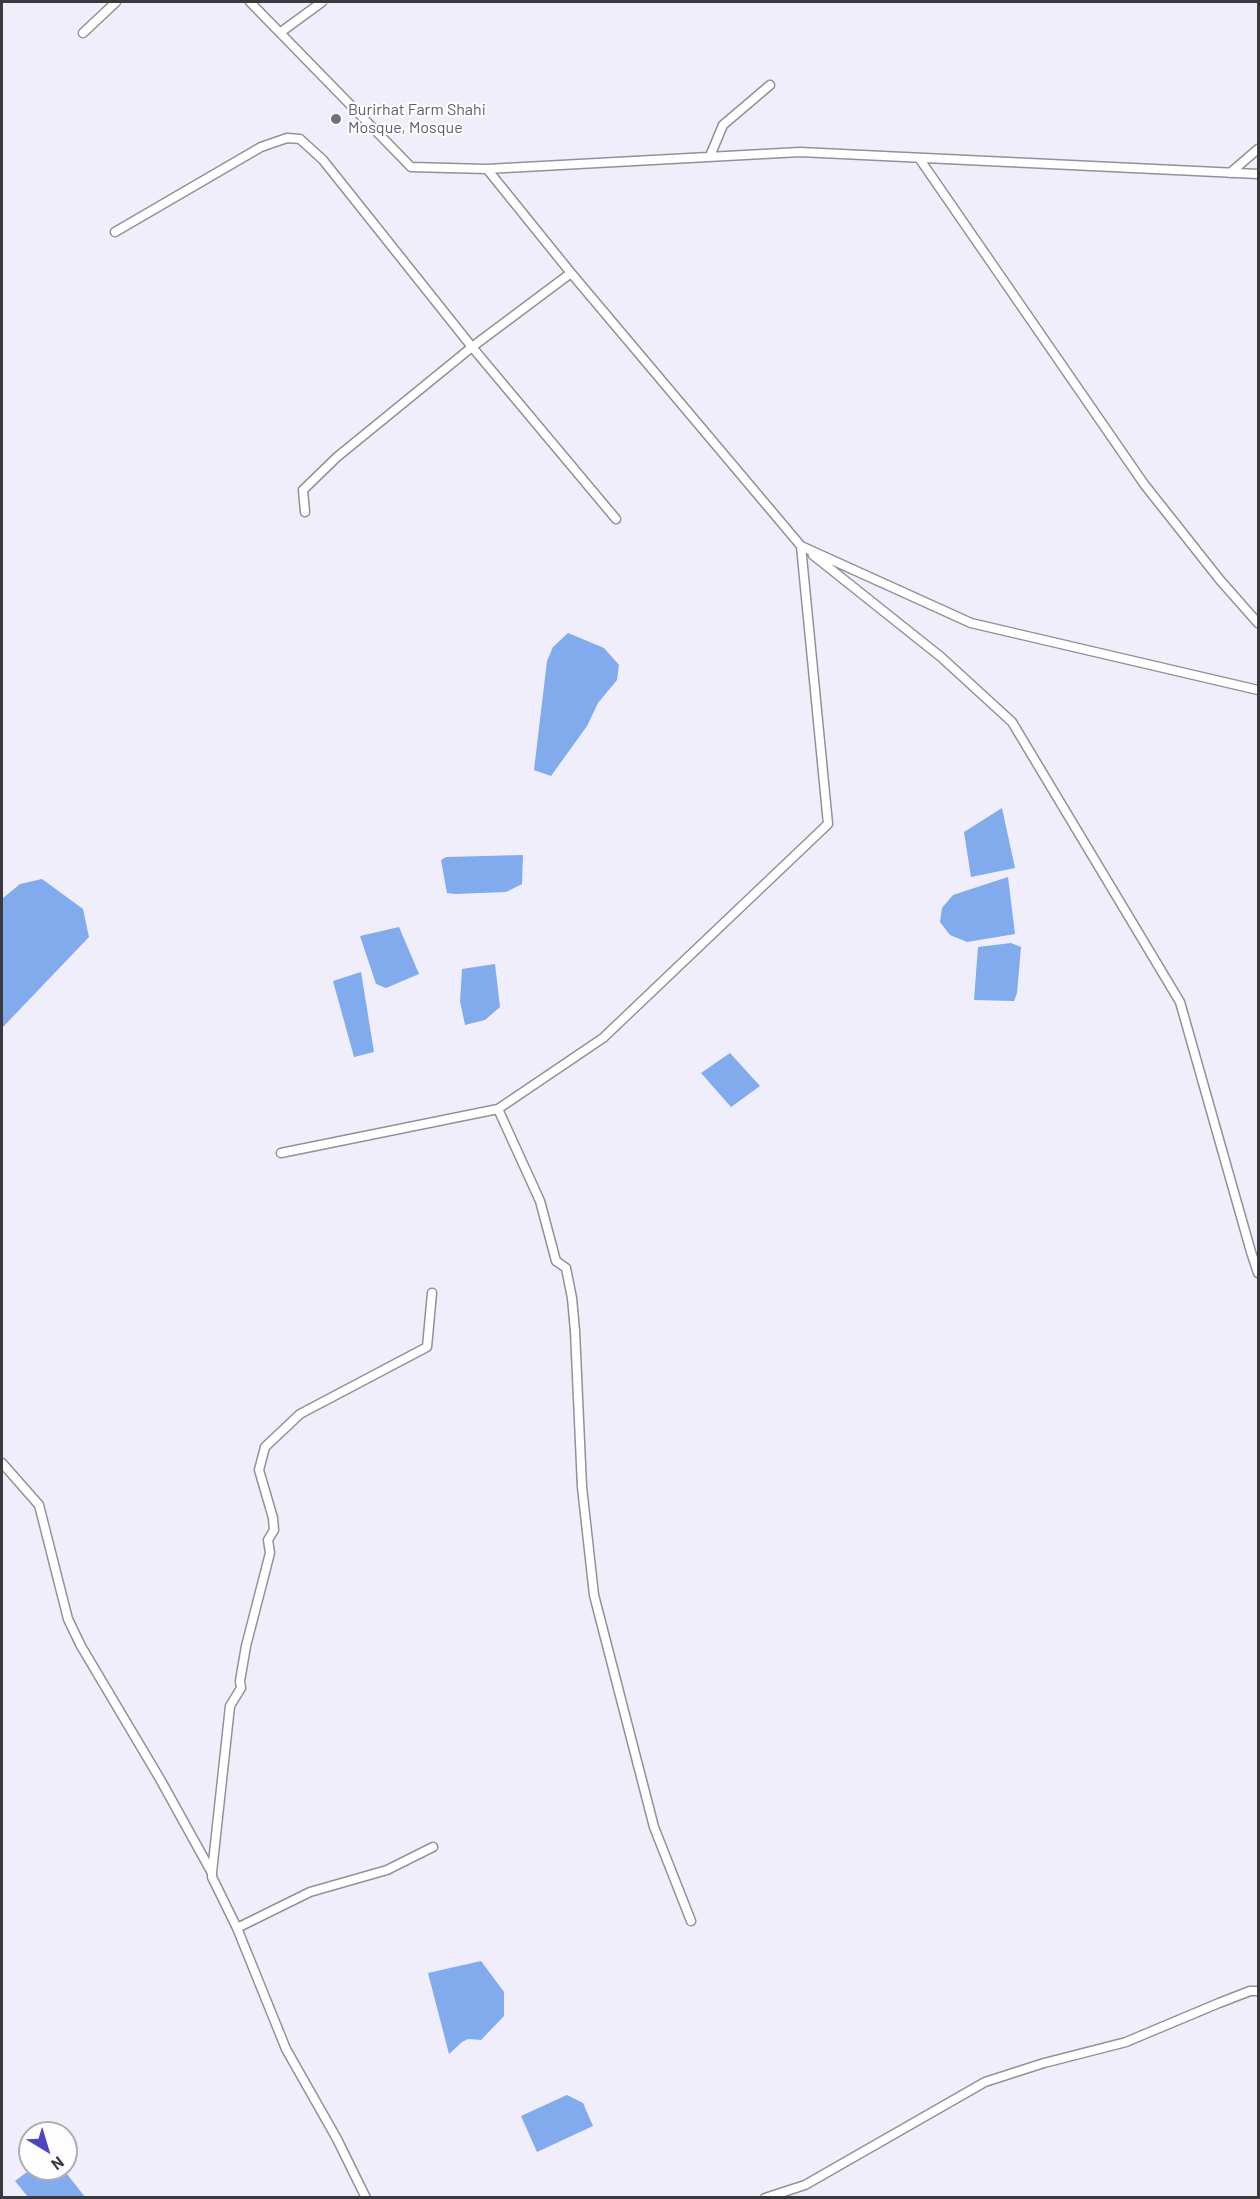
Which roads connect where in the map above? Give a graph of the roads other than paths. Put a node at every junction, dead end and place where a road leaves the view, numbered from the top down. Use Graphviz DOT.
graph roads {
  1 [pos="116,2"];
  2 [pos="250,2"];
  3 [pos="322,2"];
  4 [pos="281,32"];
  5 [pos="83,33"];
  6 [pos="770,85"];
  7 [pos="1258,148"];
  8 [pos="710,156"];
  9 [pos="919,158"];
  10 [pos="487,169"];
  11 [pos="1230,173"];
  12 [pos="1258,174"];
  13 [pos="115,232"];
  14 [pos="572,273"];
  15 [pos="472,347"];
  16 [pos="305,512"];
  17 [pos="616,519"];
  18 [pos="801,546"];
  19 [pos="1258,623"];
  20 [pos="1258,690"];
  21 [pos="498,1109"];
  22 [pos="281,1153"];
  23 [pos="1258,1273"];
  24 [pos="432,1293"];
  25 [pos="2,1463"];
  26 [pos="433,1847"];
  27 [pos="212,1873"];
  28 [pos="691,1921"];
  29 [pos="237,1928"];
  30 [pos="1258,1991"];
  31 [pos="366,2198"];
  32 [pos="765,2198"];
  1 -- 5 [label="street"];
  2 -- 4 [label="street"];
  3 -- 4 [label="street"];
  4 -- 10 [label="street"];
  6 -- 8 [label="street"];
  7 -- 11 [label="street"];
  8 -- 9 [label="street"];
  8 -- 10 [label="street"];
  9 -- 11 [label="street"];
  9 -- 19 [label="street"];
  10 -- 14 [label="street"];
  11 -- 12 [label="street"];
  13 -- 15 [label="street"];
  14 -- 15 [label="street"];
  14 -- 18 [label="street"];
  15 -- 16 [label="street"];
  15 -- 17 [label="street"];
  18 -- 20 [label="street"];
  18 -- 21 [label="street"];
  18 -- 23 [label="street"];
  21 -- 22 [label="street"];
  21 -- 28 [label="street"];
  24 -- 27 [label="street"];
  25 -- 27 [label="street"];
  26 -- 29 [label="street"];
  27 -- 29 [label="street"];
  29 -- 31 [label="street"];
  30 -- 32 [label="street"];
}
